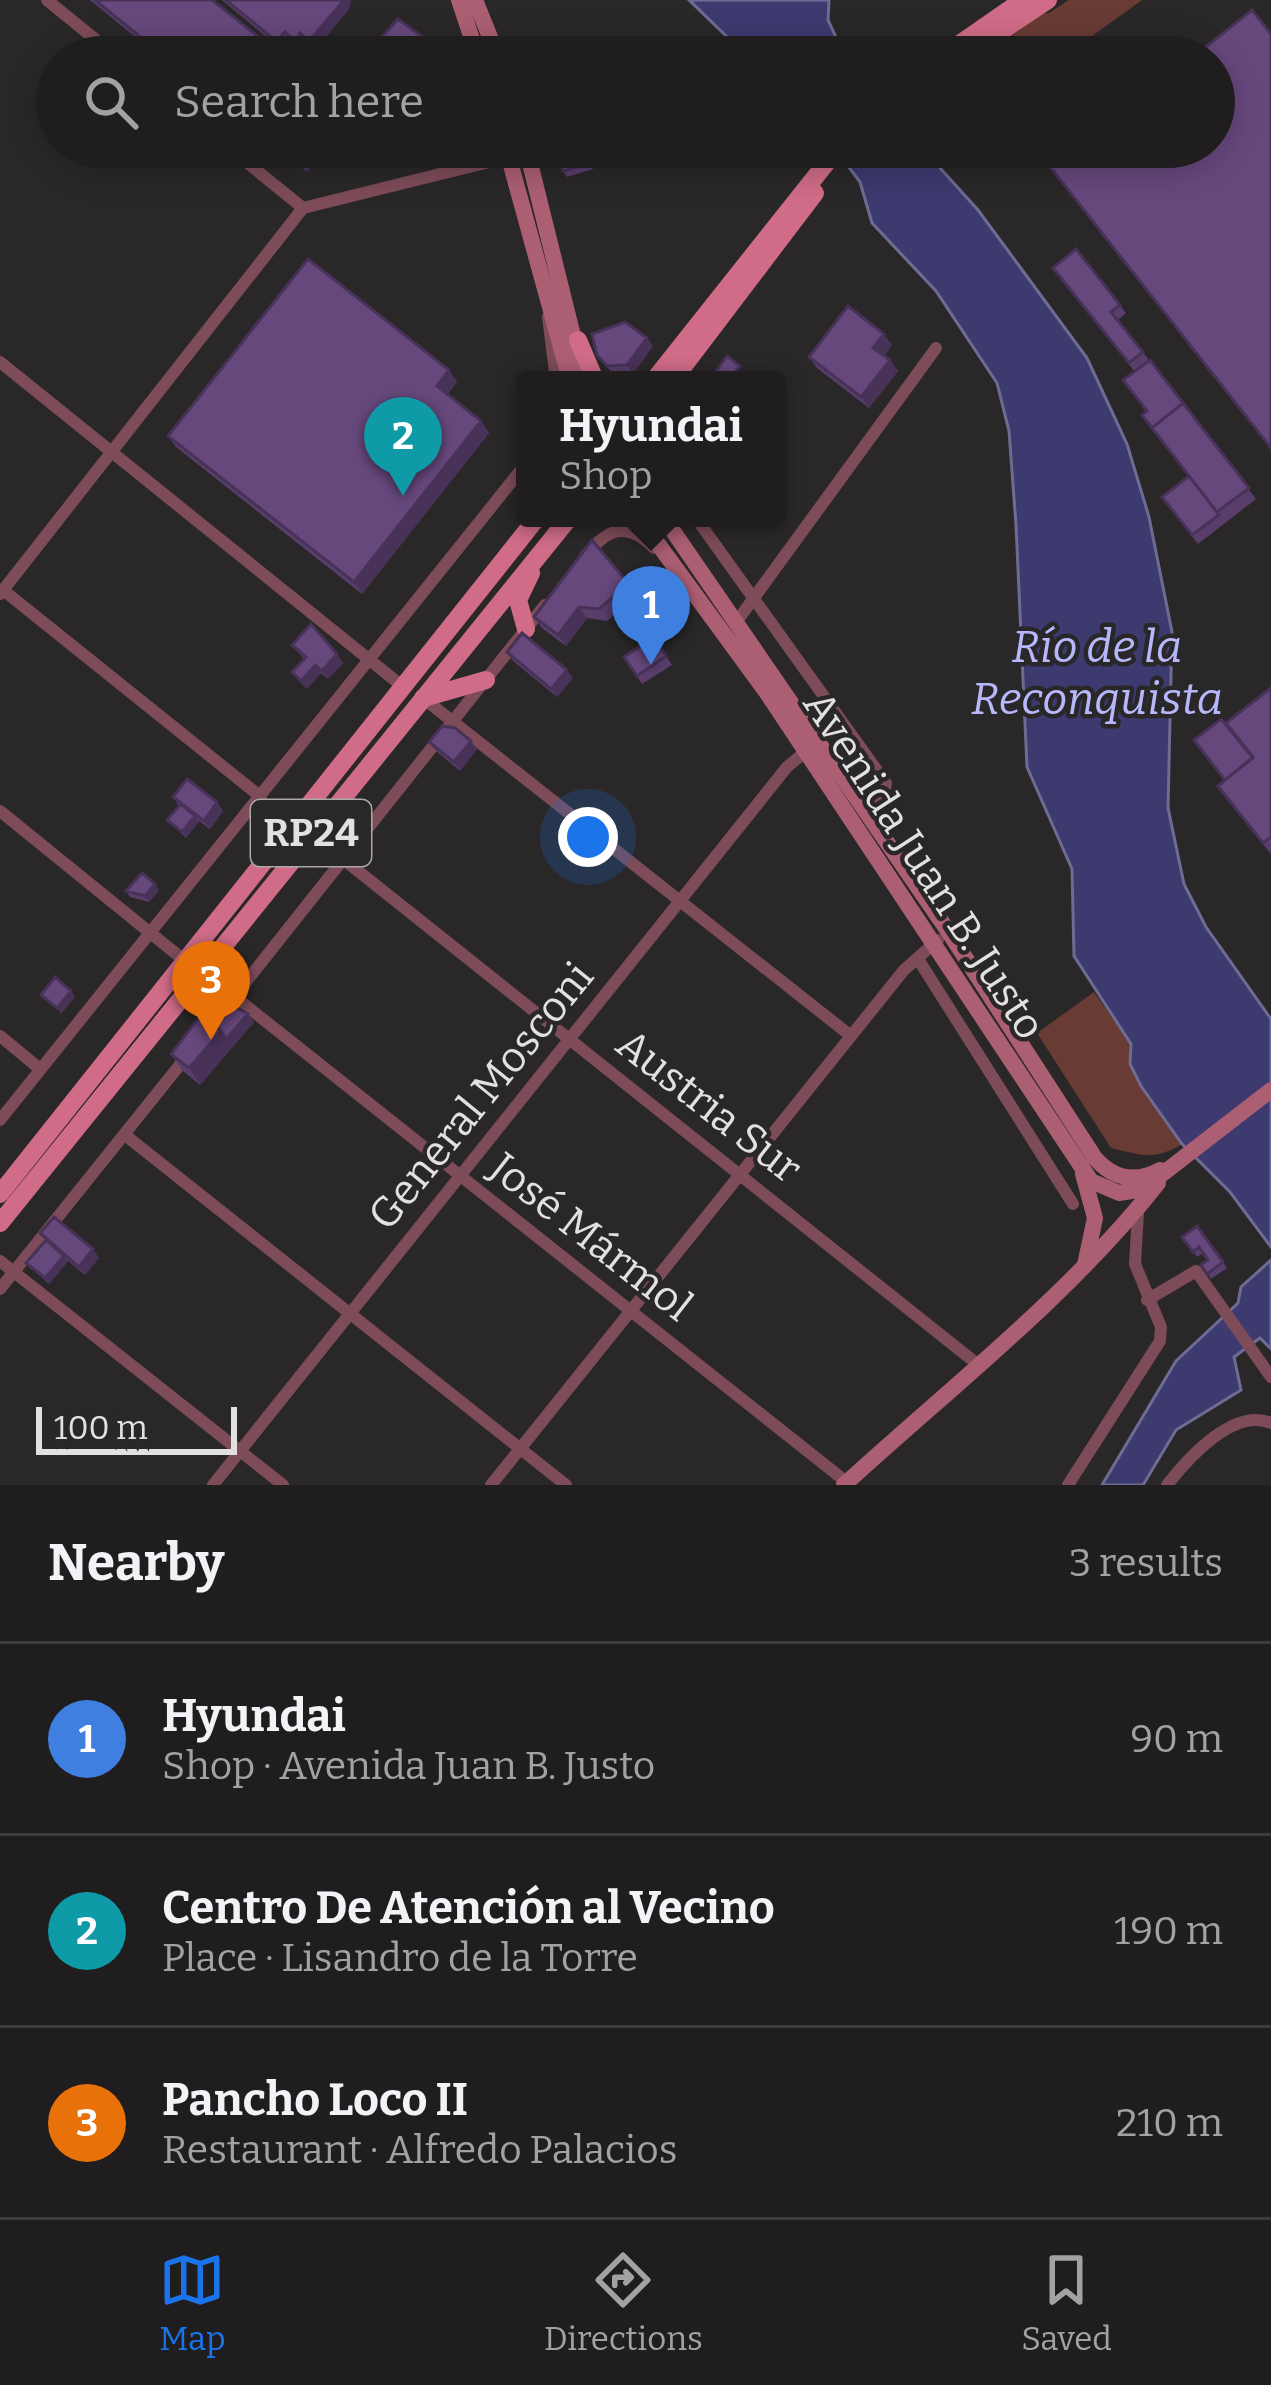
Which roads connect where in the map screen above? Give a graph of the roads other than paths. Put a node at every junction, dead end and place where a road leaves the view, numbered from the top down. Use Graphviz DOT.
graph roads {
  1 [pos="46,0"];
  2 [pos="459,0"];
  3 [pos="475,0"];
  4 [pos="1023,0"];
  5 [pos="1048,0"];
  6 [pos="91,36"];
  7 [pos="471,36"];
  8 [pos="490,36"];
  9 [pos="981,36"];
  10 [pos="988,36"];
  11 [pos="254,168"];
  12 [pos="453,168"];
  13 [pos="521,168"];
  14 [pos="522,168"];
  15 [pos="824,168"];
  16 [pos="836,168"];
  17 [pos="303,208"];
  18 [pos="781,226"];
  19 [pos="547,286"];
  20 [pos="578,340"];
  21 [pos="936,348"];
  22 [pos="674,355"];
  23 [pos="0,362"];
  24 [pos="555,371"];
  25 [pos="568,371"];
  26 [pos="583,371"];
  27 [pos="592,371"];
  28 [pos="655,371"];
  29 [pos="661,371"];
  30 [pos="679,371"];
  31 [pos="113,453"];
  32 [pos="516,476"];
  33 [pos="530,527"];
  34 [pos="561,527"];
  35 [pos="646,527"];
  36 [pos="670,527"];
  37 [pos="703,527"];
  38 [pos="531,562"];
  39 [pos="577,566"];
  40 [pos="688,584"];
  41 [pos="1,592"];
  42 [pos="551,598"];
  43 [pos="754,598"];
  44 [pos="737,621"];
  45 [pos="526,629"];
  46 [pos="368,659"];
  47 [pos="486,680"];
  48 [pos="402,686"];
  49 [pos="423,698"];
  50 [pos="453,719"];
  51 [pos="805,752"];
  52 [pos="261,797"];
  53 [pos="0,811"];
  54 [pos="867,811"];
  55 [pos="343,859"];
  56 [pos="680,900"];
  57 [pos="948,932"];
  58 [pos="151,933"];
  59 [pos="932,944"];
  60 [pos="918,958"];
  61 [pos="193,966"];
  62 [pos="235,997"];
  63 [pos="207,1031"];
  64 [pos="0,1036"];
  65 [pos="850,1036"];
  66 [pos="570,1039"];
  67 [pos="194,1048"];
  68 [pos="40,1069"];
  69 [pos="1271,1087"];
  70 [pos="0,1120"];
  71 [pos="125,1135"];
  72 [pos="1081,1168"];
  73 [pos="1168,1170"];
  74 [pos="741,1175"];
  75 [pos="460,1176"];
  76 [pos="0,1194"];
  77 [pos="1073,1204"];
  78 [pos="1138,1213"];
  79 [pos="0,1223"];
  80 [pos="0,1261"];
  81 [pos="14,1271"];
  82 [pos="1082,1271"];
  83 [pos="0,1289"];
  84 [pos="1147,1300"];
  85 [pos="631,1311"];
  86 [pos="350,1313"];
  87 [pos="976,1364"];
  88 [pos="1271,1376"];
  89 [pos="1266,1421"];
  90 [pos="520,1449"];
  91 [pos="240,1450"];
  92 [pos="847,1484"];
  93 [pos="213,1485"];
  94 [pos="284,1485"];
  95 [pos="491,1485"];
  96 [pos="566,1485"];
  97 [pos="1068,1485"];
  98 [pos="1167,1485"];
  1 -- 6 [label="street"];
  2 -- 7 [label="main road"];
  3 -- 8 [label="main road"];
  4 -- 9 [label="main road"];
  5 -- 10 [label="main road"];
  11 -- 17 [label="street"];
  12 -- 17 [label="street"];
  13 -- 19 [label="main road"];
  14 -- 20 [label="main road"];
  15 -- 18 [label="main road"];
  16 -- 18 [label="main road"];
  17 -- 31 [label="street"];
  18 -- 22 [label="main road"];
  18 -- 30 [label="main road"];
  19 -- 24 [label="street"];
  19 -- 25 [label="main road"];
  20 -- 26 [label="main road"];
  20 -- 27 [label="main road"];
  21 -- 43 [label="street"];
  22 -- 28 [label="main road"];
  22 -- 29 [label="main road"];
  23 -- 31 [label="street"];
  31 -- 41 [label="street"];
  31 -- 46 [label="street"];
  32 -- 46 [label="street"];
  33 -- 48 [label="main road, RP24"];
  34 -- 38 [label="main road, RP24"];
  35 -- 40 [label="main road, Avenida Juan B. Justo"];
  36 -- 44 [label="main road, Avenida Juan B. Justo"];
  37 -- 43 [label="street"];
  38 -- 45 [label="main road"];
  38 -- 49 [label="main road, RP24"];
  39 -- 40 [label="street"];
  40 -- 51 [label="main road, Avenida Juan B. Justo"];
  41 -- 52 [label="street"];
  42 -- 45 [label="street"];
  43 -- 44 [label="street"];
  43 -- 54 [label="street"];
  44 -- 54 [label="main road, Avenida Juan B. Justo"];
  45 -- 47 [label="street"];
  46 -- 48 [label="street"];
  46 -- 52 [label="street"];
  47 -- 49 [label="main road"];
  47 -- 50 [label="street"];
  48 -- 61 [label="main road, RP24"];
  49 -- 50 [label="street"];
  49 -- 61 [label="main road, RP24"];
  50 -- 55 [label="street"];
  50 -- 56 [label="street"];
  51 -- 56 [label="street, General Mosconi"];
  51 -- 59 [label="main road, Avenida Juan B. Justo"];
  52 -- 58 [label="street"];
  53 -- 58 [label="street, José Mármol"];
  54 -- 57 [label="main road, Avenida Juan B. Justo"];
  55 -- 62 [label="street"];
  55 -- 66 [label="street, Austria Sur"];
  56 -- 65 [label="street"];
  56 -- 66 [label="street, General Mosconi"];
  57 -- 59 [label="street"];
  57 -- 73 [label="main road, Avenida Juan B. Justo"];
  58 -- 61 [label="street, José Mármol"];
  58 -- 68 [label="street"];
  59 -- 60 [label="street"];
  59 -- 72 [label="main road, Avenida Juan B. Justo"];
  60 -- 65 [label="street"];
  60 -- 77 [label="street"];
  61 -- 62 [label="street, José Mármol"];
  61 -- 76 [label="main road, RP24"];
  61 -- 79 [label="main road, RP24"];
  62 -- 63 [label="street"];
  62 -- 75 [label="street, José Mármol"];
  64 -- 68 [label="street"];
  65 -- 74 [label="street"];
  66 -- 74 [label="street, Austria Sur"];
  66 -- 75 [label="street, General Mosconi"];
  67 -- 71 [label="street"];
  68 -- 70 [label="street"];
  69 -- 73 [label="main road"];
  71 -- 81 [label="street"];
  71 -- 86 [label="street"];
  72 -- 73 [label="main road"];
  72 -- 82 [label="main road"];
  73 -- 78 [label="main road"];
  74 -- 85 [label="street"];
  74 -- 87 [label="street, Austria Sur"];
  75 -- 85 [label="street, José Mármol"];
  75 -- 86 [label="street, General Mosconi"];
  78 -- 82 [label="main road"];
  78 -- 84 [label="street"];
  80 -- 81 [label="street"];
  81 -- 83 [label="street"];
  81 -- 91 [label="street"];
  82 -- 87 [label="main road"];
  84 -- 88 [label="street"];
  84 -- 97 [label="street"];
  85 -- 90 [label="street"];
  85 -- 92 [label="street, José Mármol"];
  86 -- 90 [label="street"];
  86 -- 91 [label="street, General Mosconi"];
  87 -- 92 [label="main road"];
  89 -- 98 [label="street"];
  90 -- 95 [label="street"];
  90 -- 96 [label="street"];
  91 -- 93 [label="street, General Mosconi"];
  91 -- 94 [label="street"];
}
